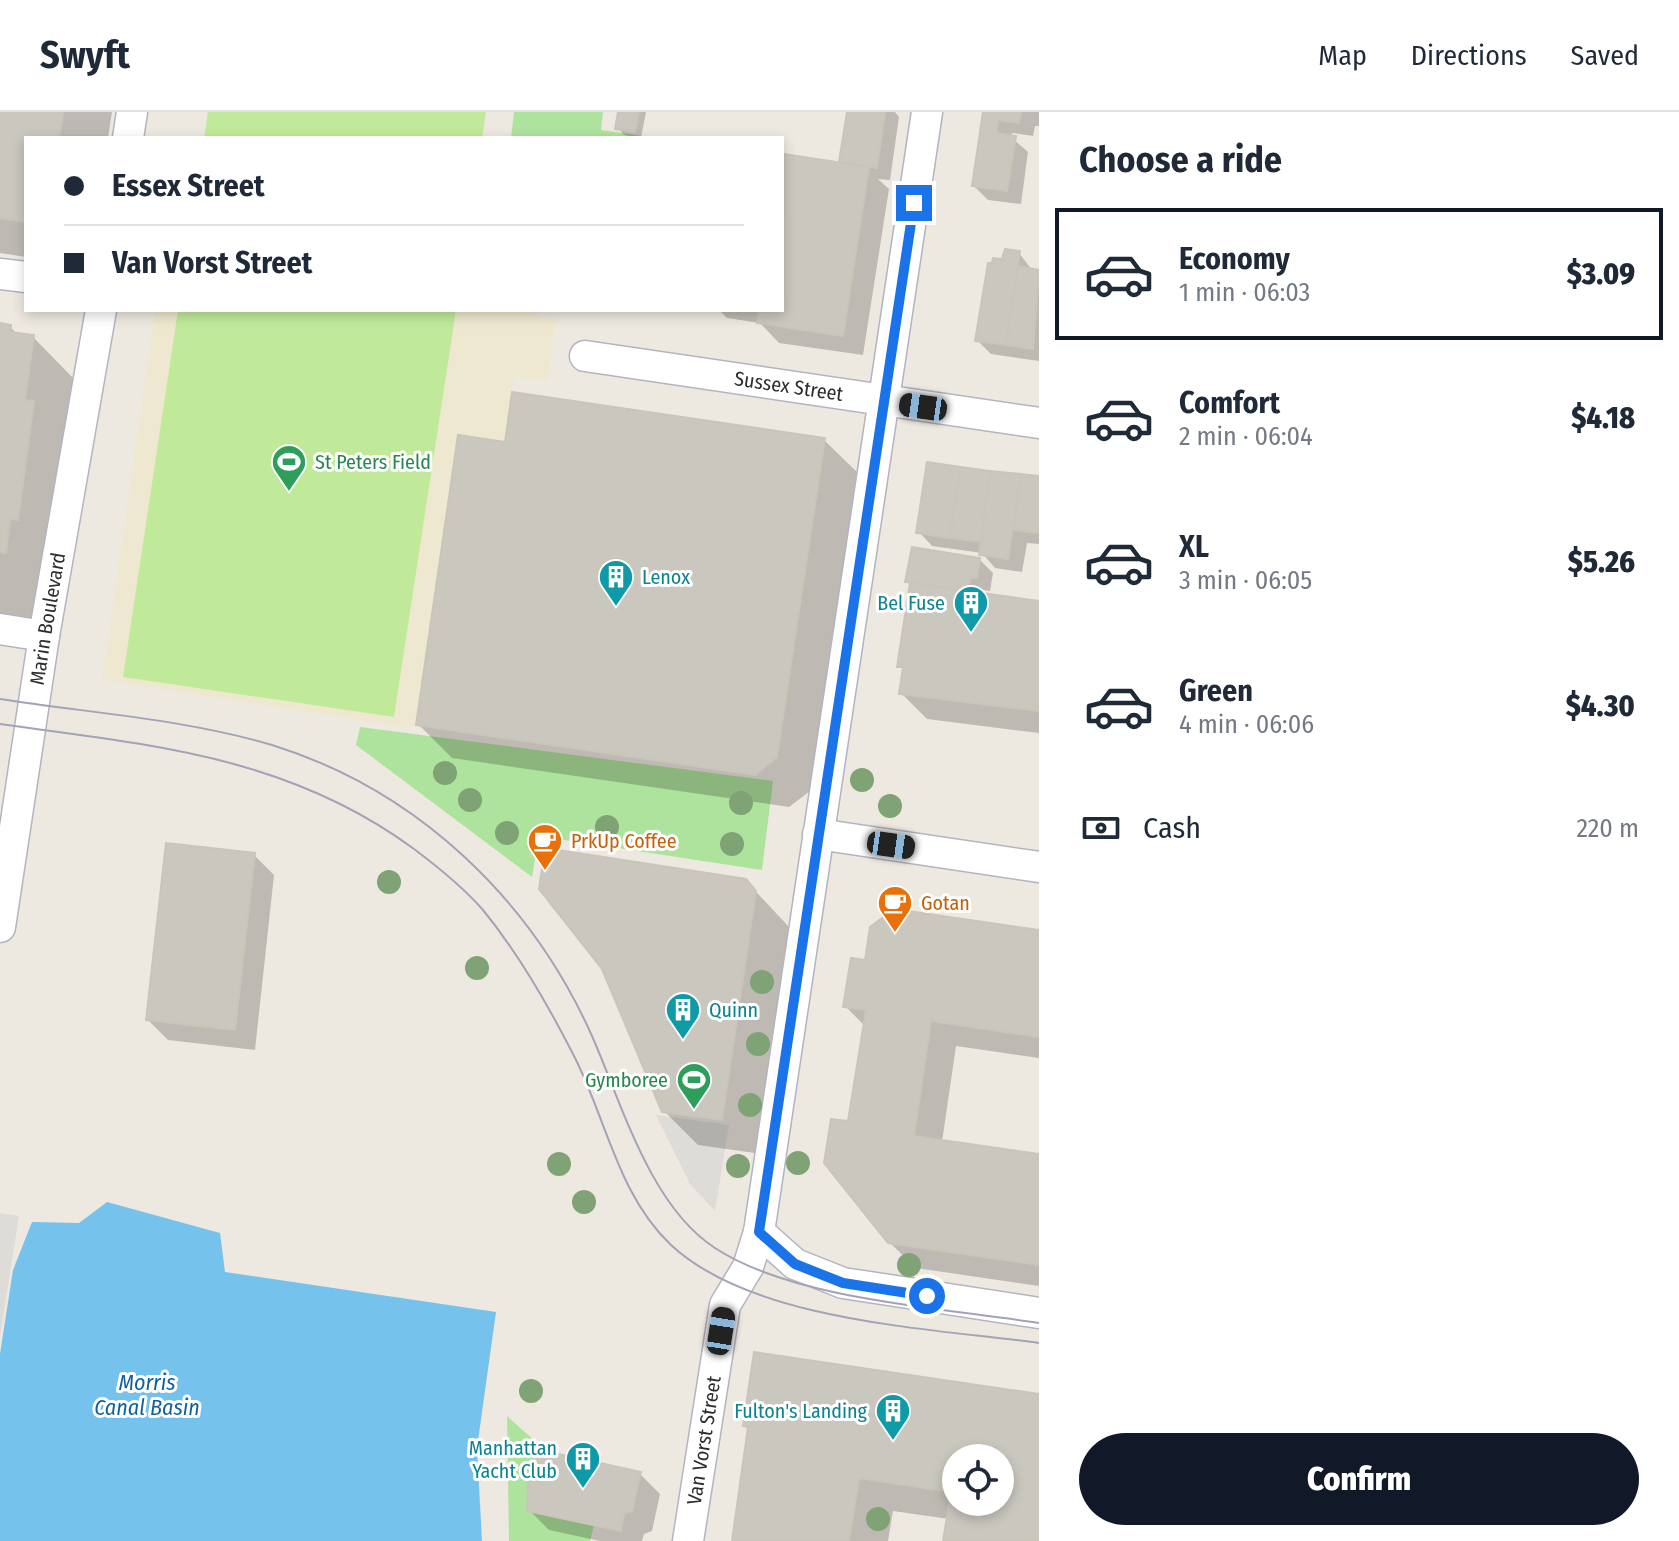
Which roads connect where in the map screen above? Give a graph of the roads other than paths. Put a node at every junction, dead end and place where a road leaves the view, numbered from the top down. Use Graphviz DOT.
graph roads {
  1 [pos="132,112"];
  2 [pos="927,112"];
  3 [pos="128,136"];
  4 [pos="0,274"];
  5 [pos="24,277"];
  6 [pos="101,312"];
  7 [pos="585,356"];
  8 [pos="884,401"];
  9 [pos="1039,423"];
  10 [pos="0,629"];
  11 [pos="44,636"];
  12 [pos="818,834"];
  13 [pos="1039,867"];
  14 [pos="0,927"];
  15 [pos="759,1232"];
  16 [pos="1039,1313"];
  17 [pos="688,1541"];
  1 -- 3 [label="street"];
  2 -- 8 [label="street, Van Vorst Street"];
  4 -- 5 [label="street"];
  6 -- 11 [label="street, Marin Boulevard"];
  7 -- 8 [label="street, Sussex Street"];
  8 -- 9 [label="street, Sussex Street"];
  8 -- 12 [label="street, Van Vorst Street"];
  10 -- 11 [label="street"];
  11 -- 14 [label="street, Marin Boulevard"];
  12 -- 13 [label="street"];
  12 -- 15 [label="street, Van Vorst Street"];
  15 -- 16 [label="street"];
  15 -- 17 [label="street, Van Vorst Street"];
}
